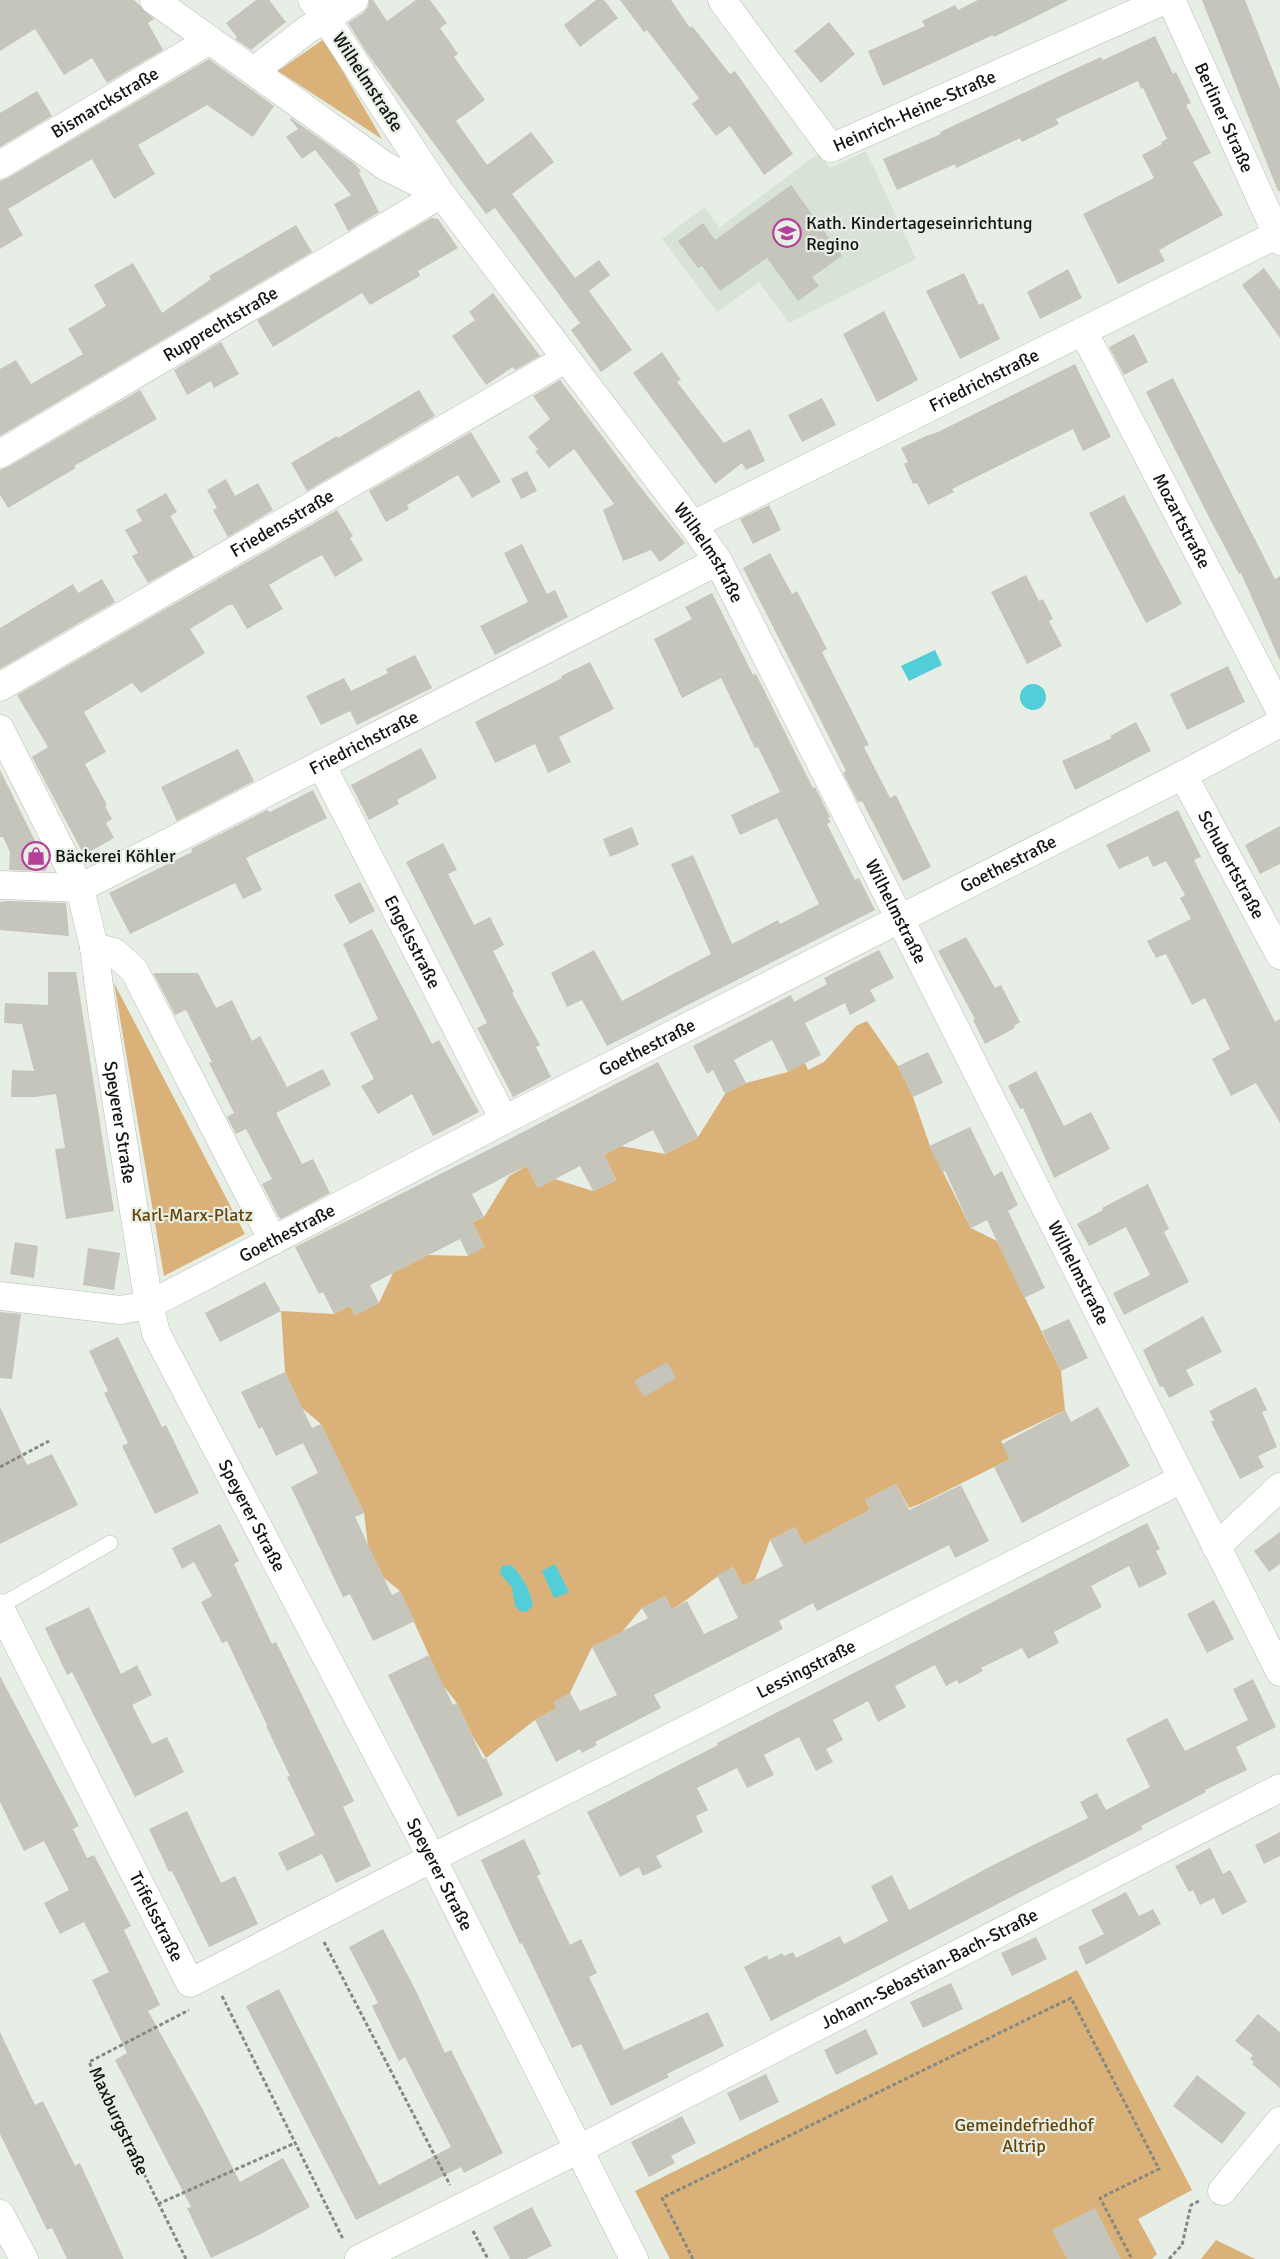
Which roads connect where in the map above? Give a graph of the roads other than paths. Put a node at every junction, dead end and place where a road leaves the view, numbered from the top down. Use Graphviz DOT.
graph roads {
  1 [pos="154,0"];
  2 [pos="354,0"];
  3 [pos="722,0"];
  4 [pos="1165,0"];
  5 [pos="1171,0"];
  6 [pos="319,9"];
  7 [pos="210,40"];
  8 [pos="254,71"];
  9 [pos="0,165"];
  10 [pos="441,194"];
  11 [pos="1278,238"];
  12 [pos="1083,331"];
  13 [pos="566,359"];
  14 [pos="0,454"];
  15 [pos="693,525"];
  16 [pos="718,561"];
  17 [pos="0,687"];
  18 [pos="1280,710"];
  19 [pos="1280,723"];
  20 [pos="0,729"];
  21 [pos="321,764"];
  22 [pos="1183,775"];
  23 [pos="0,885"];
  24 [pos="80,888"];
  25 [pos="900,919"];
  26 [pos="94,947"];
  27 [pos="1280,956"];
  28 [pos="504,1120"];
  29 [pos="272,1242"];
  30 [pos="0,1296"];
  31 [pos="149,1305"];
  32 [pos="1182,1479"];
  33 [pos="1280,1487"];
  34 [pos="110,1543"];
  35 [pos="1216,1547"];
  36 [pos="0,1607"];
  37 [pos="1280,1672"];
  38 [pos="1280,1788"];
  39 [pos="432,1858"];
  40 [pos="1280,2121"];
  41 [pos="579,2149"];
  42 [pos="1222,2191"];
  43 [pos="0,2214"];
  44 [pos="351,2250"];
  45 [pos="24,2259"];
  46 [pos="634,2259"];
  1 -- 7 [label="street, Wilhelmstraße"];
  2 -- 6 [label="street"];
  3 -- 4 [label="street, Heinrich-Heine-Straße"];
  5 -- 11 [label="street, Berliner Straße"];
  6 -- 8 [label="street, Wilhelmstraße"];
  6 -- 10 [label="street, Wilhelmstraße"];
  7 -- 8 [label="street, Wilhelmstraße"];
  7 -- 9 [label="street, Bismarckstraße"];
  8 -- 10 [label="street, Wilhelmstraße"];
  10 -- 13 [label="street, Wilhelmstraße"];
  10 -- 14 [label="street, Rupprechtstraße"];
  11 -- 12 [label="street, Friedrichstraße"];
  12 -- 15 [label="street, Friedrichstraße"];
  12 -- 18 [label="street, Mozartstraße"];
  13 -- 15 [label="street, Wilhelmstraße"];
  13 -- 17 [label="street, Friedensstraße"];
  15 -- 16 [label="street, Wilhelmstraße"];
  16 -- 21 [label="street, Friedrichstraße"];
  16 -- 25 [label="street, Wilhelmstraße"];
  19 -- 22 [label="street, Goethestraße"];
  20 -- 24 [label="street, Speyerer Straße"];
  21 -- 24 [label="street, Friedrichstraße"];
  21 -- 28 [label="street, Engelsstraße"];
  22 -- 25 [label="street, Goethestraße"];
  22 -- 27 [label="street, Schubertstraße"];
  23 -- 24 [label="street, Friedrichstraße"];
  24 -- 26 [label="street, Speyerer Straße"];
  25 -- 28 [label="street, Goethestraße"];
  25 -- 32 [label="street, Wilhelmstraße"];
  26 -- 29 [label="street"];
  26 -- 31 [label="street, Speyerer Straße"];
  28 -- 29 [label="street, Goethestraße"];
  29 -- 31 [label="street, Goethestraße"];
  30 -- 31 [label="street, Goethestraße"];
  31 -- 39 [label="street, Speyerer Straße"];
  32 -- 35 [label="street, Wilhelmstraße"];
  32 -- 39 [label="street, Lessingstraße"];
  33 -- 35 [label="street"];
  34 -- 36 [label="lane"];
  35 -- 37 [label="street, Wilhelmstraße"];
  36 -- 39 [label="street, Trifelsstraße"];
  38 -- 41 [label="street, Johann-Sebastian-Bach-Straße"];
  39 -- 41 [label="street, Speyerer Straße"];
  40 -- 42 [label="street"];
  41 -- 44 [label="street"];
  41 -- 46 [label="street, Speyerer Straße"];
  43 -- 45 [label="street"];
}
